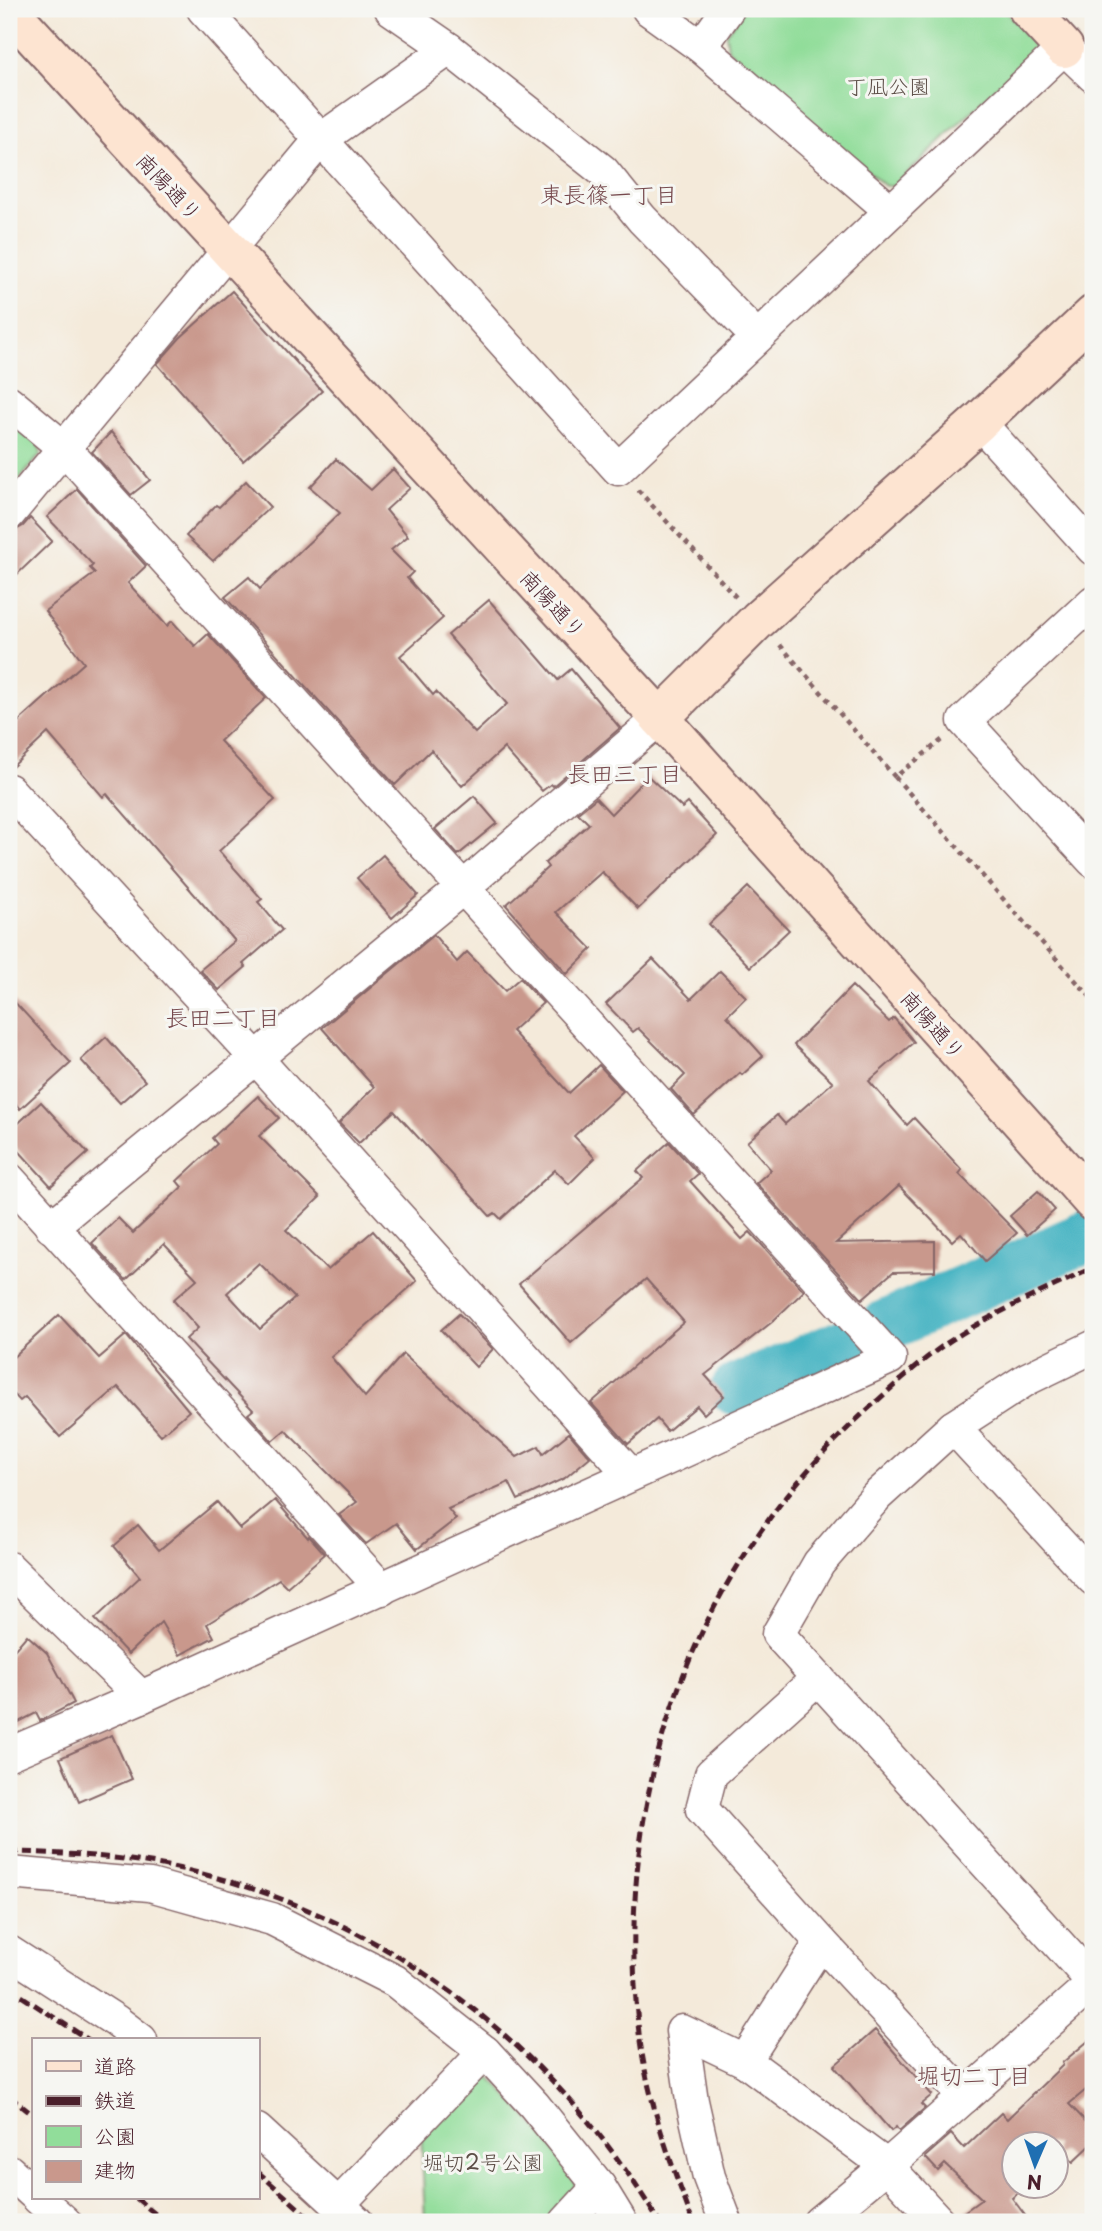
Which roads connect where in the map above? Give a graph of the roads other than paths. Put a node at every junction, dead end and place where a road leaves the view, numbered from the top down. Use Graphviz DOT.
graph roads {
  1 [pos="203,9"];
  2 [pos="391,9"];
  3 [pos="648,9"];
  4 [pos="728,9"];
  5 [pos="1028,9"];
  6 [pos="9,10"];
  7 [pos="701,47"];
  8 [pos="1064,48"];
  9 [pos="449,49"];
  10 [pos="1093,76"];
  11 [pos="320,140"];
  12 [pos="891,211"];
  13 [pos="230,251"];
  14 [pos="1093,315"];
  15 [pos="757,337"];
  16 [pos="9,402"];
  17 [pos="979,422"];
  18 [pos="64,448"];
  19 [pos="9,514"];
  20 [pos="1093,549"];
  21 [pos="1093,602"];
  22 [pos="660,718"];
  23 [pos="9,790"];
  24 [pos="1093,861"];
  25 [pos="464,887"];
  26 [pos="256,1058"];
  27 [pos="9,1179"];
  28 [pos="1093,1202"];
  29 [pos="51,1227"];
  30 [pos="1093,1347"];
  31 [pos="953,1427"];
  32 [pos="630,1475"];
  33 [pos="9,1569"];
  34 [pos="1093,1579"];
  35 [pos="382,1589"];
  36 [pos="818,1678"];
  37 [pos="141,1697"];
  38 [pos="9,1754"];
  39 [pos="9,1873"];
  40 [pos="821,1941"];
  41 [pos="9,1952"];
  42 [pos="1093,1982"];
  43 [pos="138,2038"];
  44 [pos="485,2052"];
  45 [pos="745,2061"];
  46 [pos="965,2097"];
  47 [pos="259,2132"];
  48 [pos="887,2166"];
  49 [pos="9,2171"];
  50 [pos="599,2186"];
  51 [pos="32,2192"];
  52 [pos="40,2200"];
  53 [pos="347,2213"];
  54 [pos="65,2222"];
  55 [pos="566,2222"];
  56 [pos="621,2222"];
  57 [pos="726,2222"];
  58 [pos="819,2222"];
  59 [pos="939,2222"];
  1 -- 11 [label="street"];
  2 -- 9 [label="street"];
  3 -- 7 [label="street"];
  4 -- 7 [label="street"];
  5 -- 8 [label="street"];
  6 -- 13 [label="street, 南陽通り"];
  7 -- 12 [label="street"];
  8 -- 10 [label="street"];
  8 -- 12 [label="street"];
  9 -- 11 [label="street"];
  9 -- 15 [label="street"];
  11 -- 13 [label="street"];
  11 -- 15 [label="street"];
  12 -- 15 [label="street"];
  13 -- 18 [label="street"];
  13 -- 22 [label="street, 南陽通り"];
  14 -- 17 [label="street"];
  16 -- 18 [label="street"];
  17 -- 20 [label="street"];
  17 -- 22 [label="street"];
  18 -- 19 [label="street"];
  18 -- 25 [label="street"];
  21 -- 24 [label="street"];
  22 -- 25 [label="street"];
  22 -- 28 [label="street, 南陽通り"];
  23 -- 26 [label="street"];
  25 -- 26 [label="street"];
  25 -- 32 [label="street"];
  26 -- 29 [label="street"];
  26 -- 32 [label="street"];
  27 -- 29 [label="street"];
  29 -- 35 [label="street"];
  30 -- 31 [label="street"];
  31 -- 34 [label="street"];
  31 -- 36 [label="street"];
  32 -- 35 [label="street"];
  33 -- 37 [label="street"];
  35 -- 37 [label="street"];
  36 -- 40 [label="street"];
  36 -- 42 [label="street"];
  37 -- 38 [label="street"];
  39 -- 44 [label="street"];
  40 -- 45 [label="street"];
  40 -- 46 [label="street"];
  41 -- 43 [label="street"];
  42 -- 46 [label="street"];
  44 -- 50 [label="street"];
  44 -- 53 [label="street"];
  45 -- 48 [label="street"];
  45 -- 57 [label="street"];
  46 -- 48 [label="street"];
  47 -- 53 [label="street"];
  48 -- 58 [label="street"];
  48 -- 59 [label="street"];
  49 -- 51 [label="street"];
  50 -- 55 [label="street"];
  50 -- 56 [label="street"];
  52 -- 54 [label="street"];
}
